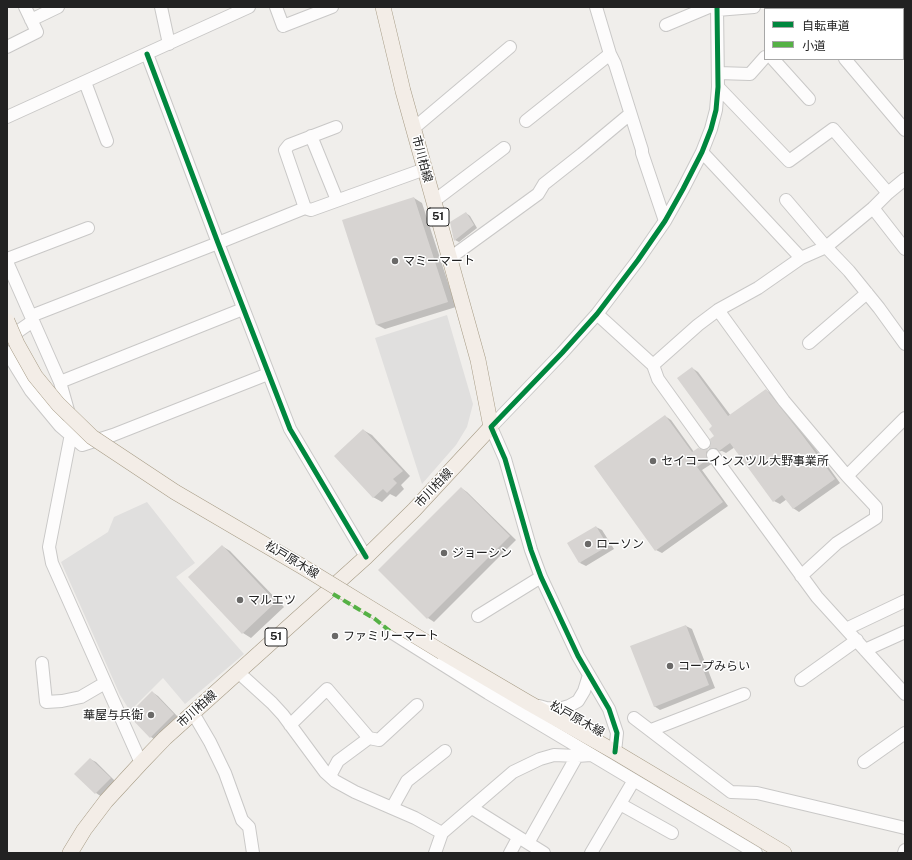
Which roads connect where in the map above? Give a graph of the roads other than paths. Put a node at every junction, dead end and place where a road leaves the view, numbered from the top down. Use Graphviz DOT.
graph roads {
  1 [pos="25,7"];
  2 [pos="58,7"];
  3 [pos="161,7"];
  4 [pos="250,7"];
  5 [pos="276,7"];
  6 [pos="332,7"];
  7 [pos="383,7"];
  8 [pos="596,7"];
  9 [pos="754,7"];
  10 [pos="714,8"];
  11 [pos="31,20"];
  12 [pos="666,25"];
  13 [pos="169,44"];
  14 [pos="7,47"];
  15 [pos="510,47"];
  16 [pos="147,54"];
  17 [pos="610,54"];
  18 [pos="764,58"];
  19 [pos="775,60"];
  20 [pos="846,60"];
  21 [pos="718,73"];
  22 [pos="85,82"];
  23 [pos="718,87"];
  24 [pos="809,99"];
  25 [pos="630,114"];
  26 [pos="7,117"];
  27 [pos="526,121"];
  28 [pos="336,127"];
  29 [pos="414,128"];
  30 [pos="905,130"];
  31 [pos="311,136"];
  32 [pos="107,141"];
  33 [pos="504,148"];
  34 [pos="702,152"];
  35 [pos="425,169"];
  36 [pos="905,179"];
  37 [pos="888,193"];
  38 [pos="337,200"];
  39 [pos="786,200"];
  40 [pos="434,201"];
  41 [pos="305,208"];
  42 [pos="873,208"];
  43 [pos="665,221"];
  44 [pos="88,228"];
  45 [pos="218,243"];
  46 [pos="826,247"];
  47 [pos="905,249"];
  48 [pos="450,258"];
  49 [pos="801,258"];
  50 [pos="7,260"];
  51 [pos="867,293"];
  52 [pos="243,309"];
  53 [pos="718,310"];
  54 [pos="598,314"];
  55 [pos="32,318"];
  56 [pos="7,321"];
  57 [pos="7,339"];
  58 [pos="809,342"];
  59 [pos="905,344"];
  60 [pos="7,352"];
  61 [pos="653,365"];
  62 [pos="268,374"];
  63 [pos="60,382"];
  64 [pos="905,418"];
  65 [pos="490,427"];
  66 [pos="71,434"];
  67 [pos="704,443"];
  68 [pos="713,455"];
  69 [pos="847,476"];
  70 [pos="366,557"];
  71 [pos="541,576"];
  72 [pos="801,576"];
  73 [pos="905,601"];
  74 [pos="478,616"];
  75 [pos="846,630"];
  76 [pos="391,632"];
  77 [pos="905,632"];
  78 [pos="856,640"];
  79 [pos="865,650"];
  80 [pos="42,663"];
  81 [pos="238,672"];
  82 [pos="589,675"];
  83 [pos="801,680"];
  84 [pos="105,683"];
  85 [pos="905,693"];
  86 [pos="744,694"];
  87 [pos="527,702"];
  88 [pos="417,705"];
  89 [pos="193,713"];
  90 [pos="634,718"];
  91 [pos="290,725"];
  92 [pos="651,730"];
  93 [pos="905,733"];
  94 [pos="369,738"];
  95 [pos="445,751"];
  96 [pos="615,752"];
  97 [pos="591,755"];
  98 [pos="577,756"];
  99 [pos="141,762"];
  100 [pos="864,762"];
  101 [pos="330,776"];
  102 [pos="634,780"];
  103 [pos="620,804"];
  104 [pos="392,808"];
  105 [pos="472,808"];
  106 [pos="905,828"];
  107 [pos="442,833"];
  108 [pos="672,833"];
  109 [pos="523,840"];
  110 [pos="905,850"];
  111 [pos="70,853"];
  112 [pos="253,853"];
  113 [pos="435,853"];
  114 [pos="510,853"];
  115 [pos="544,853"];
  116 [pos="591,853"];
  117 [pos="756,853"];
  118 [pos="783,853"];
  119 [pos="904,853"];
  1 -- 11 [label="street"];
  2 -- 11 [label="street"];
  3 -- 13 [label="street"];
  4 -- 13 [label="street"];
  5 -- 6 [label="street"];
  7 -- 29 [label="main road, 市川柏線 / 51"];
  8 -- 17 [label="street"];
  9 -- 10 [label="street"];
  10 -- 12 [label="street"];
  10 -- 21 [label="street"];
  11 -- 14 [label="street"];
  13 -- 16 [label="street"];
  15 -- 29 [label="street"];
  16 -- 22 [label="street"];
  16 -- 45 [label="street"];
  17 -- 25 [label="street"];
  17 -- 27 [label="street"];
  18 -- 21 [label="street"];
  19 -- 24 [label="street"];
  20 -- 30 [label="street"];
  21 -- 23 [label="street"];
  22 -- 26 [label="street"];
  22 -- 32 [label="street"];
  23 -- 34 [label="street"];
  23 -- 37 [label="street"];
  25 -- 43 [label="street"];
  25 -- 48 [label="street"];
  28 -- 31 [label="street"];
  29 -- 35 [label="main road, 市川柏線 / 51"];
  31 -- 38 [label="street"];
  31 -- 41 [label="street"];
  33 -- 40 [label="street"];
  34 -- 43 [label="street"];
  34 -- 49 [label="street"];
  35 -- 38 [label="street"];
  35 -- 40 [label="main road, 市川柏線 / 51"];
  36 -- 37 [label="street"];
  37 -- 42 [label="street"];
  38 -- 41 [label="street"];
  39 -- 46 [label="street"];
  40 -- 48 [label="main road, 市川柏線 / 51"];
  41 -- 45 [label="street"];
  42 -- 46 [label="street"];
  42 -- 47 [label="street"];
  43 -- 54 [label="street"];
  44 -- 50 [label="street"];
  45 -- 52 [label="street"];
  45 -- 55 [label="street"];
  46 -- 49 [label="street"];
  46 -- 51 [label="street"];
  48 -- 65 [label="main road, 市川柏線 / 51"];
  49 -- 53 [label="street"];
  50 -- 55 [label="street"];
  51 -- 58 [label="street"];
  51 -- 59 [label="street"];
  52 -- 62 [label="street"];
  52 -- 63 [label="street"];
  53 -- 61 [label="street"];
  53 -- 69 [label="street"];
  54 -- 61 [label="street"];
  54 -- 65 [label="street"];
  55 -- 57 [label="street"];
  55 -- 63 [label="street"];
  56 -- 87 [label="main road, 松戸原木線, bridge"];
  60 -- 66 [label="street"];
  61 -- 67 [label="street"];
  62 -- 66 [label="street"];
  62 -- 70 [label="street"];
  63 -- 66 [label="street"];
  64 -- 69 [label="street"];
  65 -- 70 [label="main road, 市川柏線 / 51"];
  65 -- 71 [label="street"];
  66 -- 84 [label="street"];
  68 -- 72 [label="street"];
  69 -- 72 [label="street"];
  70 -- 81 [label="main road, 市川柏線 / 51"];
  71 -- 74 [label="street"];
  71 -- 82 [label="street"];
  72 -- 75 [label="street"];
  73 -- 75 [label="street"];
  75 -- 78 [label="street"];
  76 -- 97 [label="street"];
  77 -- 79 [label="street"];
  78 -- 79 [label="street"];
  78 -- 83 [label="street"];
  79 -- 85 [label="street"];
  80 -- 84 [label="street"];
  81 -- 89 [label="main road, 市川柏線 / 51"];
  81 -- 91 [label="street"];
  82 -- 87 [label="street"];
  82 -- 96 [label="street"];
  84 -- 99 [label="street"];
  86 -- 92 [label="street"];
  87 -- 96 [label="main road, 松戸原木線"];
  88 -- 94 [label="street"];
  89 -- 99 [label="main road, 市川柏線 / 51"];
  89 -- 112 [label="street"];
  90 -- 92 [label="street"];
  91 -- 94 [label="street"];
  91 -- 101 [label="street"];
  92 -- 106 [label="street"];
  93 -- 100 [label="street"];
  94 -- 101 [label="street"];
  95 -- 104 [label="street"];
  96 -- 118 [label="main road, 松戸原木線"];
  97 -- 98 [label="street"];
  97 -- 102 [label="street"];
  98 -- 105 [label="street"];
  98 -- 109 [label="street"];
  99 -- 111 [label="main road, 市川柏線 / 51"];
  101 -- 104 [label="street"];
  102 -- 103 [label="street"];
  102 -- 117 [label="street"];
  103 -- 108 [label="street"];
  103 -- 116 [label="street"];
  104 -- 107 [label="street"];
  105 -- 107 [label="street"];
  105 -- 109 [label="street"];
  107 -- 113 [label="street"];
  109 -- 114 [label="street"];
  109 -- 115 [label="street"];
  110 -- 119 [label="street"];
}
